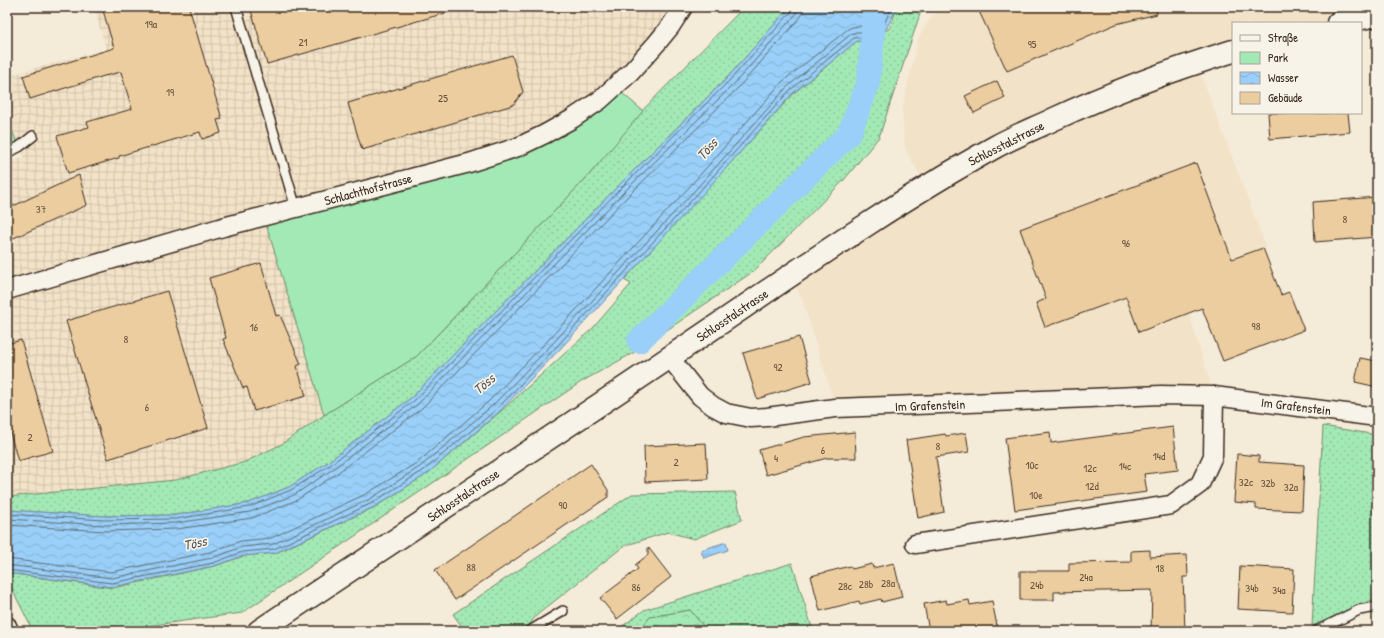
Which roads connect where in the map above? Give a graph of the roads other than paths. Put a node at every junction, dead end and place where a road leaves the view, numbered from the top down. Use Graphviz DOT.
graph roads {
  1 [pos="236,7"];
  2 [pos="682,7"];
  3 [pos="1377,15"];
  4 [pos="1343,22"];
  5 [pos="1232,51"];
  6 [pos="33,136"];
  7 [pos="7,153"];
  8 [pos="296,208"];
  9 [pos="7,290"];
  10 [pos="670,358"];
  11 [pos="1214,396"];
  12 [pos="1377,417"];
  13 [pos="914,544"];
  14 [pos="1377,607"];
  15 [pos="563,611"];
  16 [pos="7,626"];
  17 [pos="10,631"];
  18 [pos="259,631"];
  19 [pos="530,631"];
  20 [pos="1316,631"];
  1 -- 8 [label="lane"];
  2 -- 8 [label="street, Schlachthofstrasse"];
  3 -- 4 [label="main road"];
  5 -- 10 [label="main road, Schlosstalstrasse"];
  6 -- 7 [label="lane"];
  8 -- 9 [label="street, Schlachthofstrasse"];
  10 -- 11 [label="street, Im Grafenstein"];
  10 -- 18 [label="main road, Schlosstalstrasse"];
  11 -- 12 [label="street, Im Grafenstein"];
  11 -- 13 [label="street"];
  14 -- 20 [label="lane"];
  15 -- 19 [label="lane"];
  16 -- 17 [label="street"];
}
